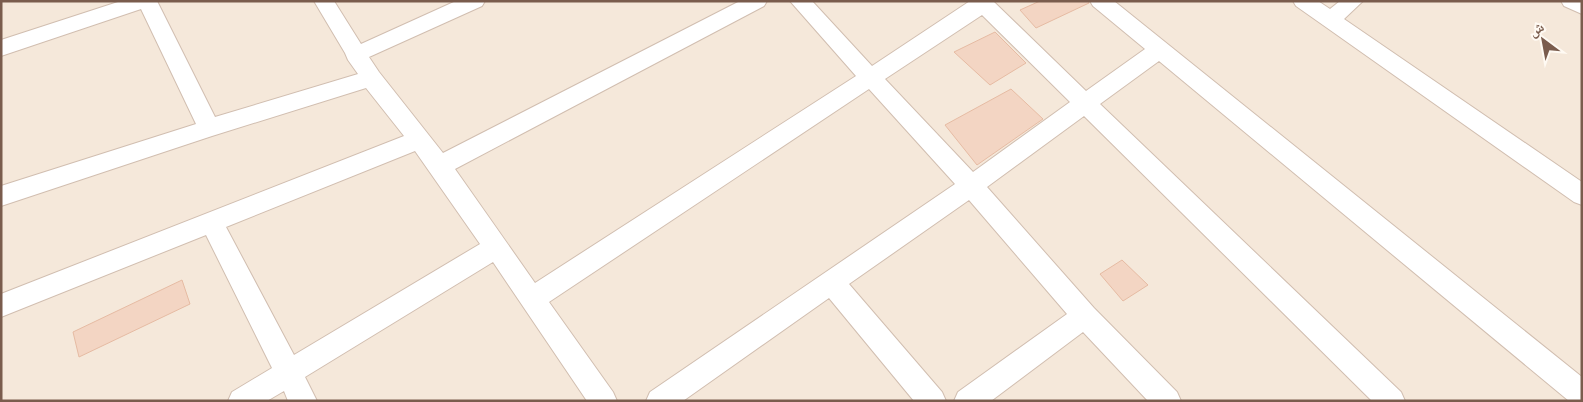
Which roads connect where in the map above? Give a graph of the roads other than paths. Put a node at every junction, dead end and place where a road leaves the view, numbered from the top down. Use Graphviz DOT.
graph roads {
  1 [pos="145,1"];
  2 [pos="324,1"];
  3 [pos="475,1"];
  4 [pos="757,1"];
  5 [pos="800,1"];
  6 [pos="1100,1"];
  7 [pos="1303,1"];
  8 [pos="1353,1"];
  9 [pos="1571,1"];
  10 [pos="982,3"];
  11 [pos="1582,7"];
  12 [pos="1330,20"];
  13 [pos="1,48"];
  14 [pos="1159,50"];
  15 [pos="355,55"];
  16 [pos="872,77"];
  17 [pos="370,78"];
  18 [pos="1083,103"];
  19 [pos="209,128"];
  20 [pos="419,140"];
  21 [pos="440,166"];
  22 [pos="971,186"];
  23 [pos="1582,195"];
  24 [pos="1,196"];
  25 [pos="212,224"];
  26 [pos="497,248"];
  27 [pos="832,283"];
  28 [pos="533,298"];
  29 [pos="1,306"];
  30 [pos="1085,316"];
  31 [pos="287,373"];
  32 [pos="1582,394"];
  33 [pos="242,401"];
  34 [pos="303,401"];
  35 [pos="603,401"];
  36 [pos="660,401"];
  37 [pos="932,401"];
  38 [pos="968,401"];
  39 [pos="1167,401"];
  40 [pos="1391,401"];
  1 -- 13 [label="street"];
  1 -- 19 [label="street"];
  2 -- 15 [label="street"];
  3 -- 15 [label="street"];
  4 -- 21 [label="street"];
  5 -- 16 [label="street"];
  6 -- 14 [label="street"];
  7 -- 12 [label="street"];
  8 -- 12 [label="street"];
  9 -- 11 [label="street"];
  10 -- 16 [label="street"];
  10 -- 18 [label="street"];
  12 -- 23 [label="street"];
  14 -- 18 [label="street"];
  14 -- 32 [label="street"];
  15 -- 17 [label="street"];
  16 -- 22 [label="street"];
  16 -- 28 [label="street"];
  17 -- 19 [label="street"];
  17 -- 20 [label="street"];
  18 -- 22 [label="street"];
  18 -- 40 [label="street"];
  19 -- 24 [label="street"];
  20 -- 21 [label="street"];
  20 -- 25 [label="street"];
  21 -- 26 [label="street"];
  22 -- 27 [label="street"];
  22 -- 30 [label="street"];
  25 -- 29 [label="street"];
  25 -- 31 [label="street"];
  26 -- 28 [label="street"];
  26 -- 31 [label="street"];
  27 -- 36 [label="street"];
  27 -- 37 [label="street"];
  28 -- 35 [label="street"];
  30 -- 38 [label="street"];
  30 -- 39 [label="street"];
  31 -- 33 [label="street"];
  31 -- 34 [label="street"];
}
